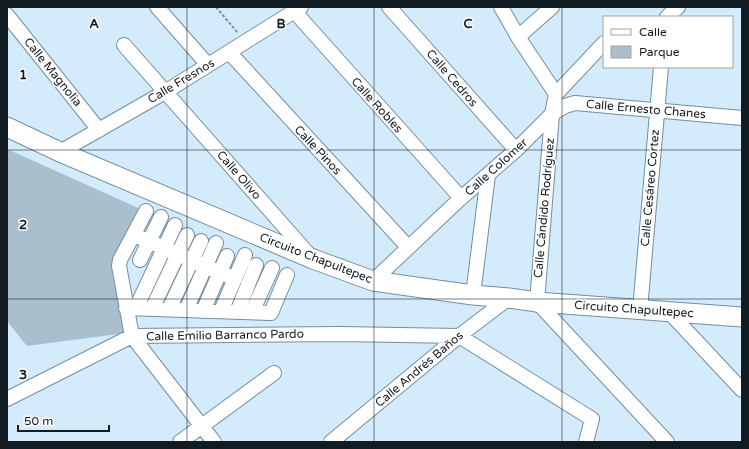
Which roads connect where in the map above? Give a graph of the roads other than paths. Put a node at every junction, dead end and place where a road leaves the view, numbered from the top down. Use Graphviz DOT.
graph roads {
  1 [pos="10,7"];
  2 [pos="157,7"];
  3 [pos="389,7"];
  4 [pos="501,7"];
  5 [pos="552,7"];
  6 [pos="678,7"];
  7 [pos="297,9"];
  8 [pos="7,10"];
  9 [pos="7,15"];
  10 [pos="668,16"];
  11 [pos="518,37"];
  12 [pos="603,44"];
  13 [pos="124,45"];
  14 [pos="229,52"];
  15 [pos="208,65"];
  16 [pos="661,68"];
  17 [pos="165,92"];
  18 [pos="556,94"];
  19 [pos="657,110"];
  20 [pos="552,114"];
  21 [pos="742,118"];
  22 [pos="7,127"];
  23 [pos="99,130"];
  24 [pos="516,150"];
  25 [pos="60,152"];
  26 [pos="488,175"];
  27 [pos="461,198"];
  28 [pos="146,211"];
  29 [pos="161,217"];
  30 [pos="175,225"];
  31 [pos="134,235"];
  32 [pos="187,235"];
  33 [pos="201,241"];
  34 [pos="149,242"];
  35 [pos="216,243"];
  36 [pos="408,247"];
  37 [pos="164,248"];
  38 [pos="178,254"];
  39 [pos="245,255"];
  40 [pos="227,256"];
  41 [pos="313,259"];
  42 [pos="140,260"];
  43 [pos="192,260"];
  44 [pos="256,265"];
  45 [pos="206,266"];
  46 [pos="272,268"];
  47 [pos="220,272"];
  48 [pos="287,275"];
  49 [pos="235,279"];
  50 [pos="373,281"];
  51 [pos="473,295"];
  52 [pos="509,298"];
  53 [pos="537,302"];
  54 [pos="131,308"];
  55 [pos="152,309"];
  56 [pos="169,309"];
  57 [pos="186,310"];
  58 [pos="203,310"];
  59 [pos="640,310"];
  60 [pos="221,311"];
  61 [pos="237,312"];
  62 [pos="252,312"];
  63 [pos="669,312"];
  64 [pos="742,317"];
  65 [pos="132,336"];
  66 [pos="459,336"];
  67 [pos="274,373"];
  68 [pos="742,390"];
  69 [pos="7,399"];
  70 [pos="201,426"];
  71 [pos="340,439"];
  72 [pos="180,442"];
  73 [pos="214,442"];
  74 [pos="586,442"];
  75 [pos="667,442"];
  1 -- 8 [label="street"];
  2 -- 15 [label="street"];
  3 -- 24 [label="street, Calle Cedros"];
  4 -- 11 [label="street"];
  5 -- 11 [label="street"];
  6 -- 10 [label="street"];
  7 -- 14 [label="street, Calle Fresnos"];
  7 -- 27 [label="street, Calle Robles"];
  9 -- 23 [label="street, Calle Magnolia"];
  11 -- 18 [label="street"];
  12 -- 18 [label="street"];
  13 -- 17 [label="street, Calle Olivo"];
  14 -- 15 [label="street, Calle Fresnos"];
  14 -- 36 [label="street, Calle Pinos"];
  15 -- 17 [label="street, Calle Fresnos"];
  16 -- 19 [label="street, Calle Cesáreo Cortez"];
  17 -- 23 [label="street, Calle Fresnos"];
  17 -- 41 [label="street, Calle Olivo"];
  18 -- 20 [label="street"];
  19 -- 20 [label="street, Calle Ernesto Chanes"];
  19 -- 21 [label="street, Calle Ernesto Chanes"];
  19 -- 59 [label="street, Calle Cesáreo Cortez"];
  20 -- 24 [label="street, Calle Colomer"];
  20 -- 53 [label="street, Calle Cándido Rodríguez"];
  22 -- 25 [label="street, Circuito Chapultepec"];
  23 -- 25 [label="street, Calle Fresnos"];
  24 -- 26 [label="street, Calle Colomer"];
  25 -- 41 [label="street, Circuito Chapultepec"];
  26 -- 27 [label="street, Calle Colomer"];
  26 -- 51 [label="street"];
  27 -- 36 [label="street, Calle Colomer"];
  28 -- 31 [label="street"];
  29 -- 34 [label="street"];
  30 -- 37 [label="street"];
  31 -- 34 [label="street"];
  31 -- 54 [label="street"];
  32 -- 38 [label="street"];
  33 -- 43 [label="street"];
  34 -- 37 [label="street"];
  34 -- 42 [label="street"];
  35 -- 45 [label="street"];
  36 -- 50 [label="street, Calle Colomer"];
  37 -- 38 [label="street"];
  37 -- 54 [label="street"];
  38 -- 43 [label="street"];
  38 -- 55 [label="street"];
  39 -- 49 [label="street"];
  40 -- 47 [label="street"];
  41 -- 50 [label="street, Circuito Chapultepec"];
  43 -- 45 [label="street"];
  43 -- 56 [label="street"];
  44 -- 61 [label="street"];
  45 -- 47 [label="street"];
  45 -- 57 [label="street"];
  46 -- 62 [label="street"];
  47 -- 49 [label="street"];
  47 -- 58 [label="street"];
  48 -- 62 [label="street"];
  49 -- 60 [label="street"];
  50 -- 51 [label="street, Circuito Chapultepec"];
  51 -- 52 [label="street, Circuito Chapultepec"];
  52 -- 53 [label="street, Circuito Chapultepec"];
  52 -- 66 [label="street, Calle Andrés Baños"];
  53 -- 59 [label="street, Circuito Chapultepec"];
  53 -- 75 [label="street"];
  54 -- 55 [label="street"];
  54 -- 65 [label="street"];
  55 -- 56 [label="street"];
  56 -- 57 [label="street"];
  57 -- 58 [label="street"];
  58 -- 60 [label="street"];
  59 -- 63 [label="street, Circuito Chapultepec"];
  60 -- 61 [label="street"];
  61 -- 62 [label="street"];
  63 -- 64 [label="street, Circuito Chapultepec"];
  63 -- 68 [label="street"];
  65 -- 66 [label="street, Calle Emilio Barranco Pardo"];
  65 -- 69 [label="street, Calle Emilio Barranco Pardo"];
  65 -- 70 [label="street"];
  66 -- 71 [label="street, Calle Andrés Baños"];
  66 -- 74 [label="street"];
  67 -- 70 [label="street"];
  70 -- 72 [label="street"];
  70 -- 73 [label="street"];
}
